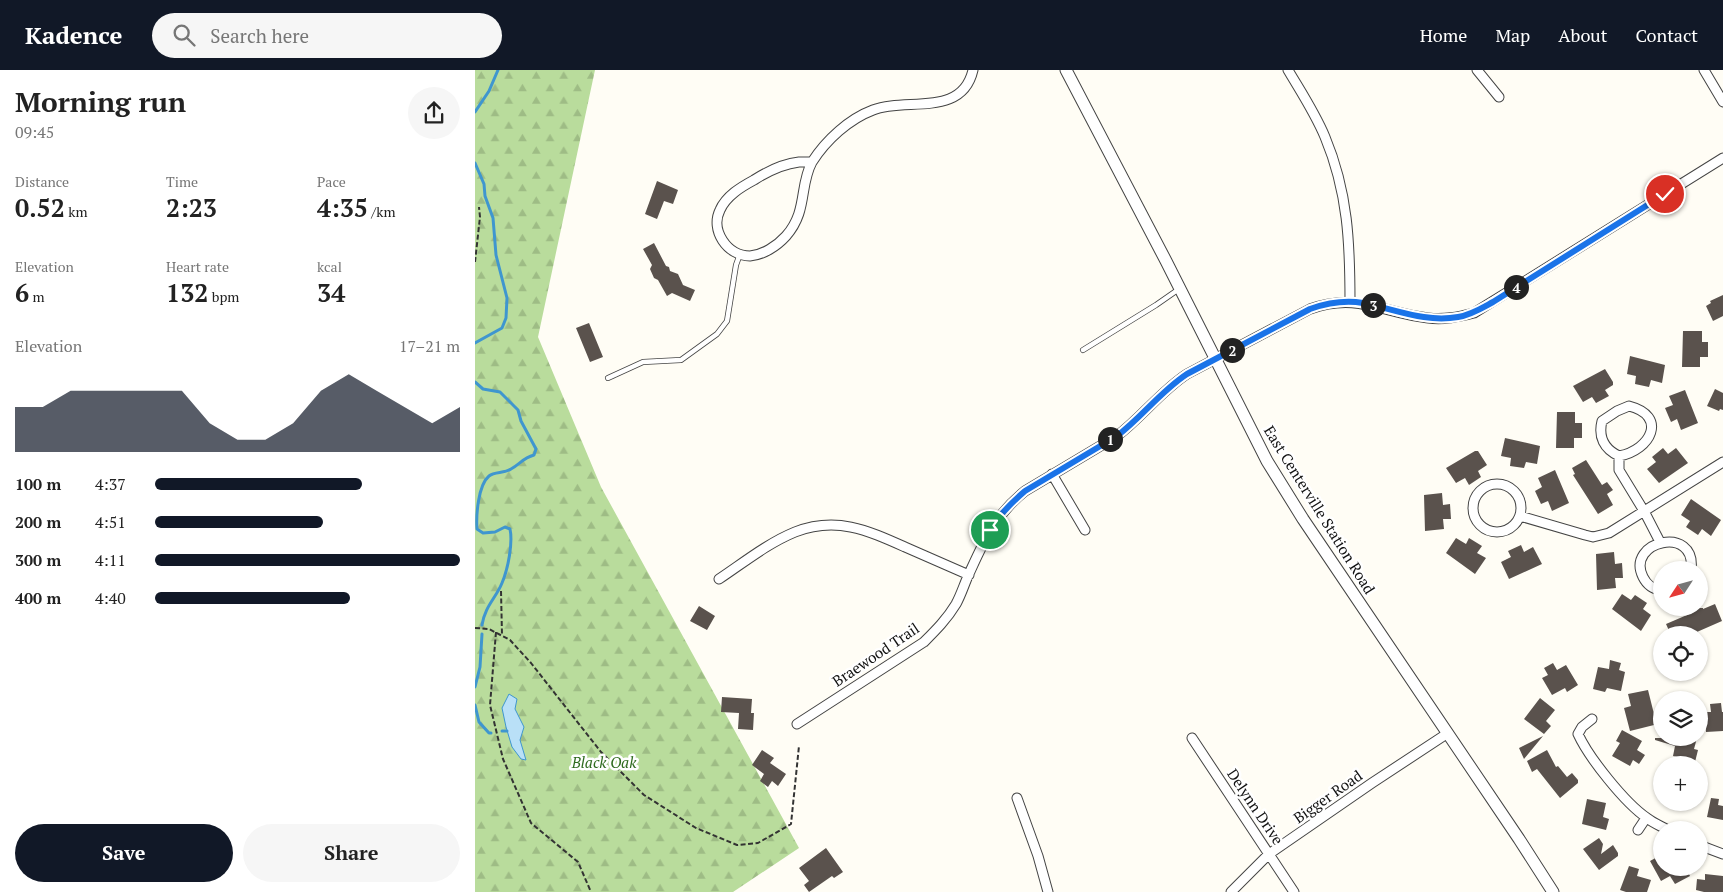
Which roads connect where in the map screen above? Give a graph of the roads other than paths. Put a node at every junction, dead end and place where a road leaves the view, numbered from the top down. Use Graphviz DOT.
graph roads {
  1 [pos="973,70"];
  2 [pos="1066,70"];
  3 [pos="1288,70"];
  4 [pos="1477,70"];
  5 [pos="1704,70"];
  6 [pos="1499,97"];
  7 [pos="1723,102"];
  8 [pos="1723,158"];
  9 [pos="812,162"];
  10 [pos="740,254"];
  11 [pos="1179,289"];
  12 [pos="1350,302"];
  13 [pos="1083,350"];
  14 [pos="1215,359"];
  15 [pos="608,378"];
  16 [pos="1619,456"];
  17 [pos="1723,462"];
  18 [pos="1052,474"];
  19 [pos="1644,511"];
  20 [pos="1521,516"];
  21 [pos="1085,530"];
  22 [pos="1660,542"];
  23 [pos="1692,561"];
  24 [pos="969,575"];
  25 [pos="719,579"];
  26 [pos="1653,588"];
  27 [pos="1592,719"];
  28 [pos="797,724"];
  29 [pos="1448,733"];
  30 [pos="1192,738"];
  31 [pos="1017,798"];
  32 [pos="1647,818"];
  33 [pos="1653,822"];
  34 [pos="1638,830"];
  35 [pos="1708,849"];
  36 [pos="1269,854"];
  37 [pos="1723,854"];
  38 [pos="1048,892"];
  39 [pos="1231,892"];
  40 [pos="1294,892"];
  41 [pos="1553,892"];
  1 -- 9 [label="street"];
  2 -- 11 [label="street, East Centerville Station Road"];
  3 -- 12 [label="street"];
  4 -- 6 [label="street"];
  5 -- 7 [label="street"];
  8 -- 12 [label="street, Braewood Trail"];
  9 -- 10 [label="street"];
  9 -- 10 [label="street"];
  10 -- 15 [label="lane"];
  11 -- 13 [label="lane"];
  11 -- 14 [label="street, East Centerville Station Road"];
  12 -- 14 [label="street, Braewood Trail"];
  14 -- 18 [label="street, Braewood Trail"];
  14 -- 29 [label="street, East Centerville Station Road"];
  16 -- 16 [label="street"];
  16 -- 19 [label="street"];
  17 -- 19 [label="street"];
  18 -- 21 [label="street"];
  18 -- 24 [label="street, Braewood Trail"];
  19 -- 20 [label="street"];
  19 -- 22 [label="street"];
  20 -- 20 [label="street"];
  22 -- 23 [label="street"];
  22 -- 26 [label="street"];
  24 -- 25 [label="street"];
  24 -- 28 [label="street, Braewood Trail"];
  27 -- 32 [label="street"];
  29 -- 36 [label="street, Bigger Road"];
  29 -- 41 [label="street, East Centerville Station Road"];
  30 -- 36 [label="street, Delynn Drive"];
  31 -- 38 [label="street"];
  32 -- 33 [label="street"];
  32 -- 34 [label="street"];
  35 -- 37 [label="street"];
  36 -- 39 [label="street, Bigger Road"];
  36 -- 40 [label="street, Delynn Drive"];
}
